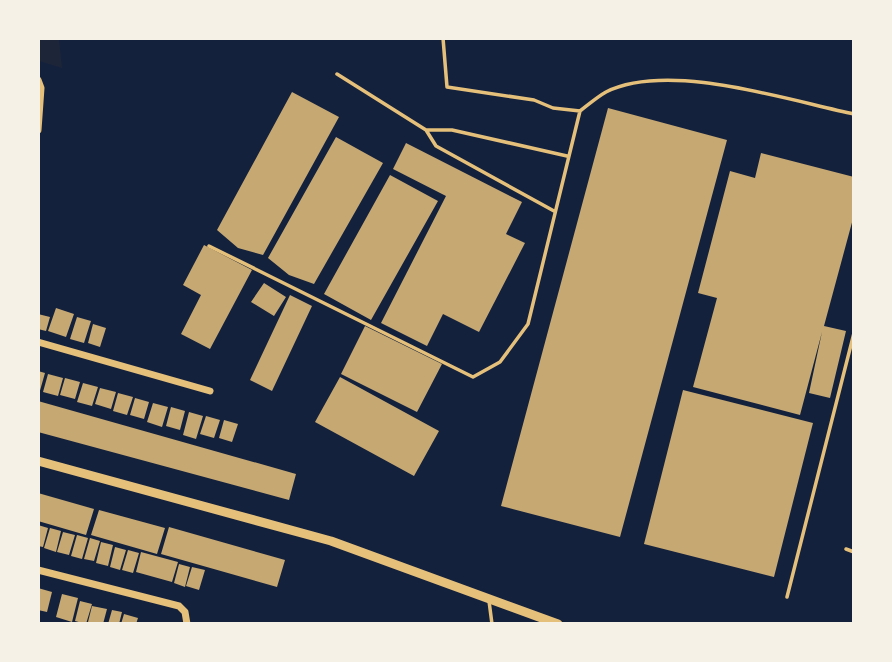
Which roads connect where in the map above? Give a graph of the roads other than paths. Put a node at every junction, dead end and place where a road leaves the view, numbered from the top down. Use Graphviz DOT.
graph roads {
  1 [pos="443,38"];
  2 [pos="337,74"];
  3 [pos="38,80"];
  4 [pos="580,111"];
  5 [pos="853,114"];
  6 [pos="426,130"];
  7 [pos="38,131"];
  8 [pos="568,156"];
  9 [pos="554,211"];
  10 [pos="209,246"];
  11 [pos="853,333"];
  12 [pos="38,342"];
  13 [pos="211,391"];
  14 [pos="38,461"];
  15 [pos="846,549"];
  16 [pos="853,552"];
  17 [pos="38,570"];
  18 [pos="787,597"];
  19 [pos="489,598"];
  20 [pos="187,624"];
  21 [pos="492,624"];
  22 [pos="558,624"];
  1 -- 4 [label="lane"];
  2 -- 6 [label="lane"];
  3 -- 7 [label="street"];
  4 -- 5 [label="lane"];
  4 -- 8 [label="lane"];
  6 -- 8 [label="lane"];
  6 -- 9 [label="lane"];
  8 -- 9 [label="lane"];
  9 -- 10 [label="lane"];
  11 -- 18 [label="lane"];
  12 -- 13 [label="street"];
  14 -- 19 [label="street"];
  15 -- 16 [label="lane"];
  17 -- 20 [label="street"];
  19 -- 21 [label="lane"];
  19 -- 22 [label="street"];
}
